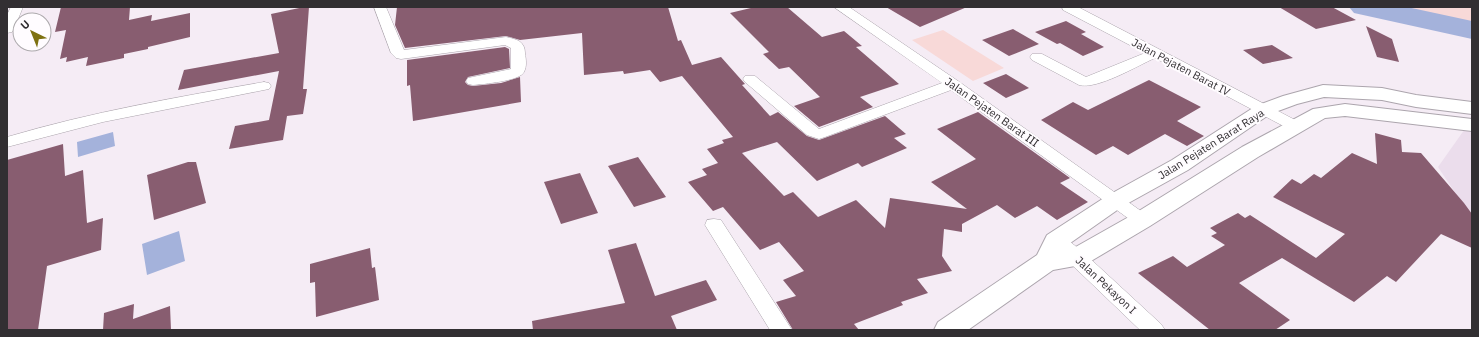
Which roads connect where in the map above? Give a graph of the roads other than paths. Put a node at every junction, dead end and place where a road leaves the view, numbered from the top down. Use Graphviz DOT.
graph roads {
  1 [pos="17,7"];
  2 [pos="380,7"];
  3 [pos="840,7"];
  4 [pos="1068,7"];
  5 [pos="7,29"];
  6 [pos="1156,53"];
  7 [pos="1038,57"];
  8 [pos="750,79"];
  9 [pos="473,81"];
  10 [pos="953,84"];
  11 [pos="264,86"];
  12 [pos="1472,108"];
  13 [pos="1263,110"];
  14 [pos="1472,125"];
  15 [pos="1295,126"];
  16 [pos="7,142"];
  17 [pos="1115,201"];
  18 [pos="1142,220"];
  19 [pos="714,225"];
  20 [pos="1052,251"];
  21 [pos="1078,258"];
  22 [pos="781,330"];
  23 [pos="948,330"];
  24 [pos="1154,330"];
  1 -- 5 [label="street"];
  2 -- 9 [label="street"];
  3 -- 10 [label="street, Jalan Pejaten Barat III"];
  4 -- 6 [label="street, Jalan Pejaten Barat IV"];
  6 -- 7 [label="street"];
  6 -- 13 [label="street, Jalan Pejaten Barat IV"];
  8 -- 10 [label="street"];
  10 -- 17 [label="street, Jalan Pejaten Barat III"];
  11 -- 16 [label="street"];
  12 -- 13 [label="street, Jalan Pejaten Barat Raya"];
  13 -- 15 [label="street, Jalan Pejaten Barat IV"];
  13 -- 17 [label="street, Jalan Pejaten Barat Raya"];
  14 -- 15 [label="street, Jalan Pejaten Barat Raya"];
  15 -- 18 [label="street, Jalan Pejaten Barat Raya"];
  17 -- 18 [label="street, Jalan Pejaten Barat III"];
  17 -- 20 [label="street, Jalan Pejaten Barat Raya"];
  18 -- 21 [label="street, Jalan Pejaten Barat Raya"];
  19 -- 22 [label="street"];
  20 -- 21 [label="street, Jalan Pejaten Barat Raya"];
  20 -- 23 [label="street, Jalan Pejaten Barat Raya"];
  21 -- 24 [label="street, Jalan Pekayon I"];
}
